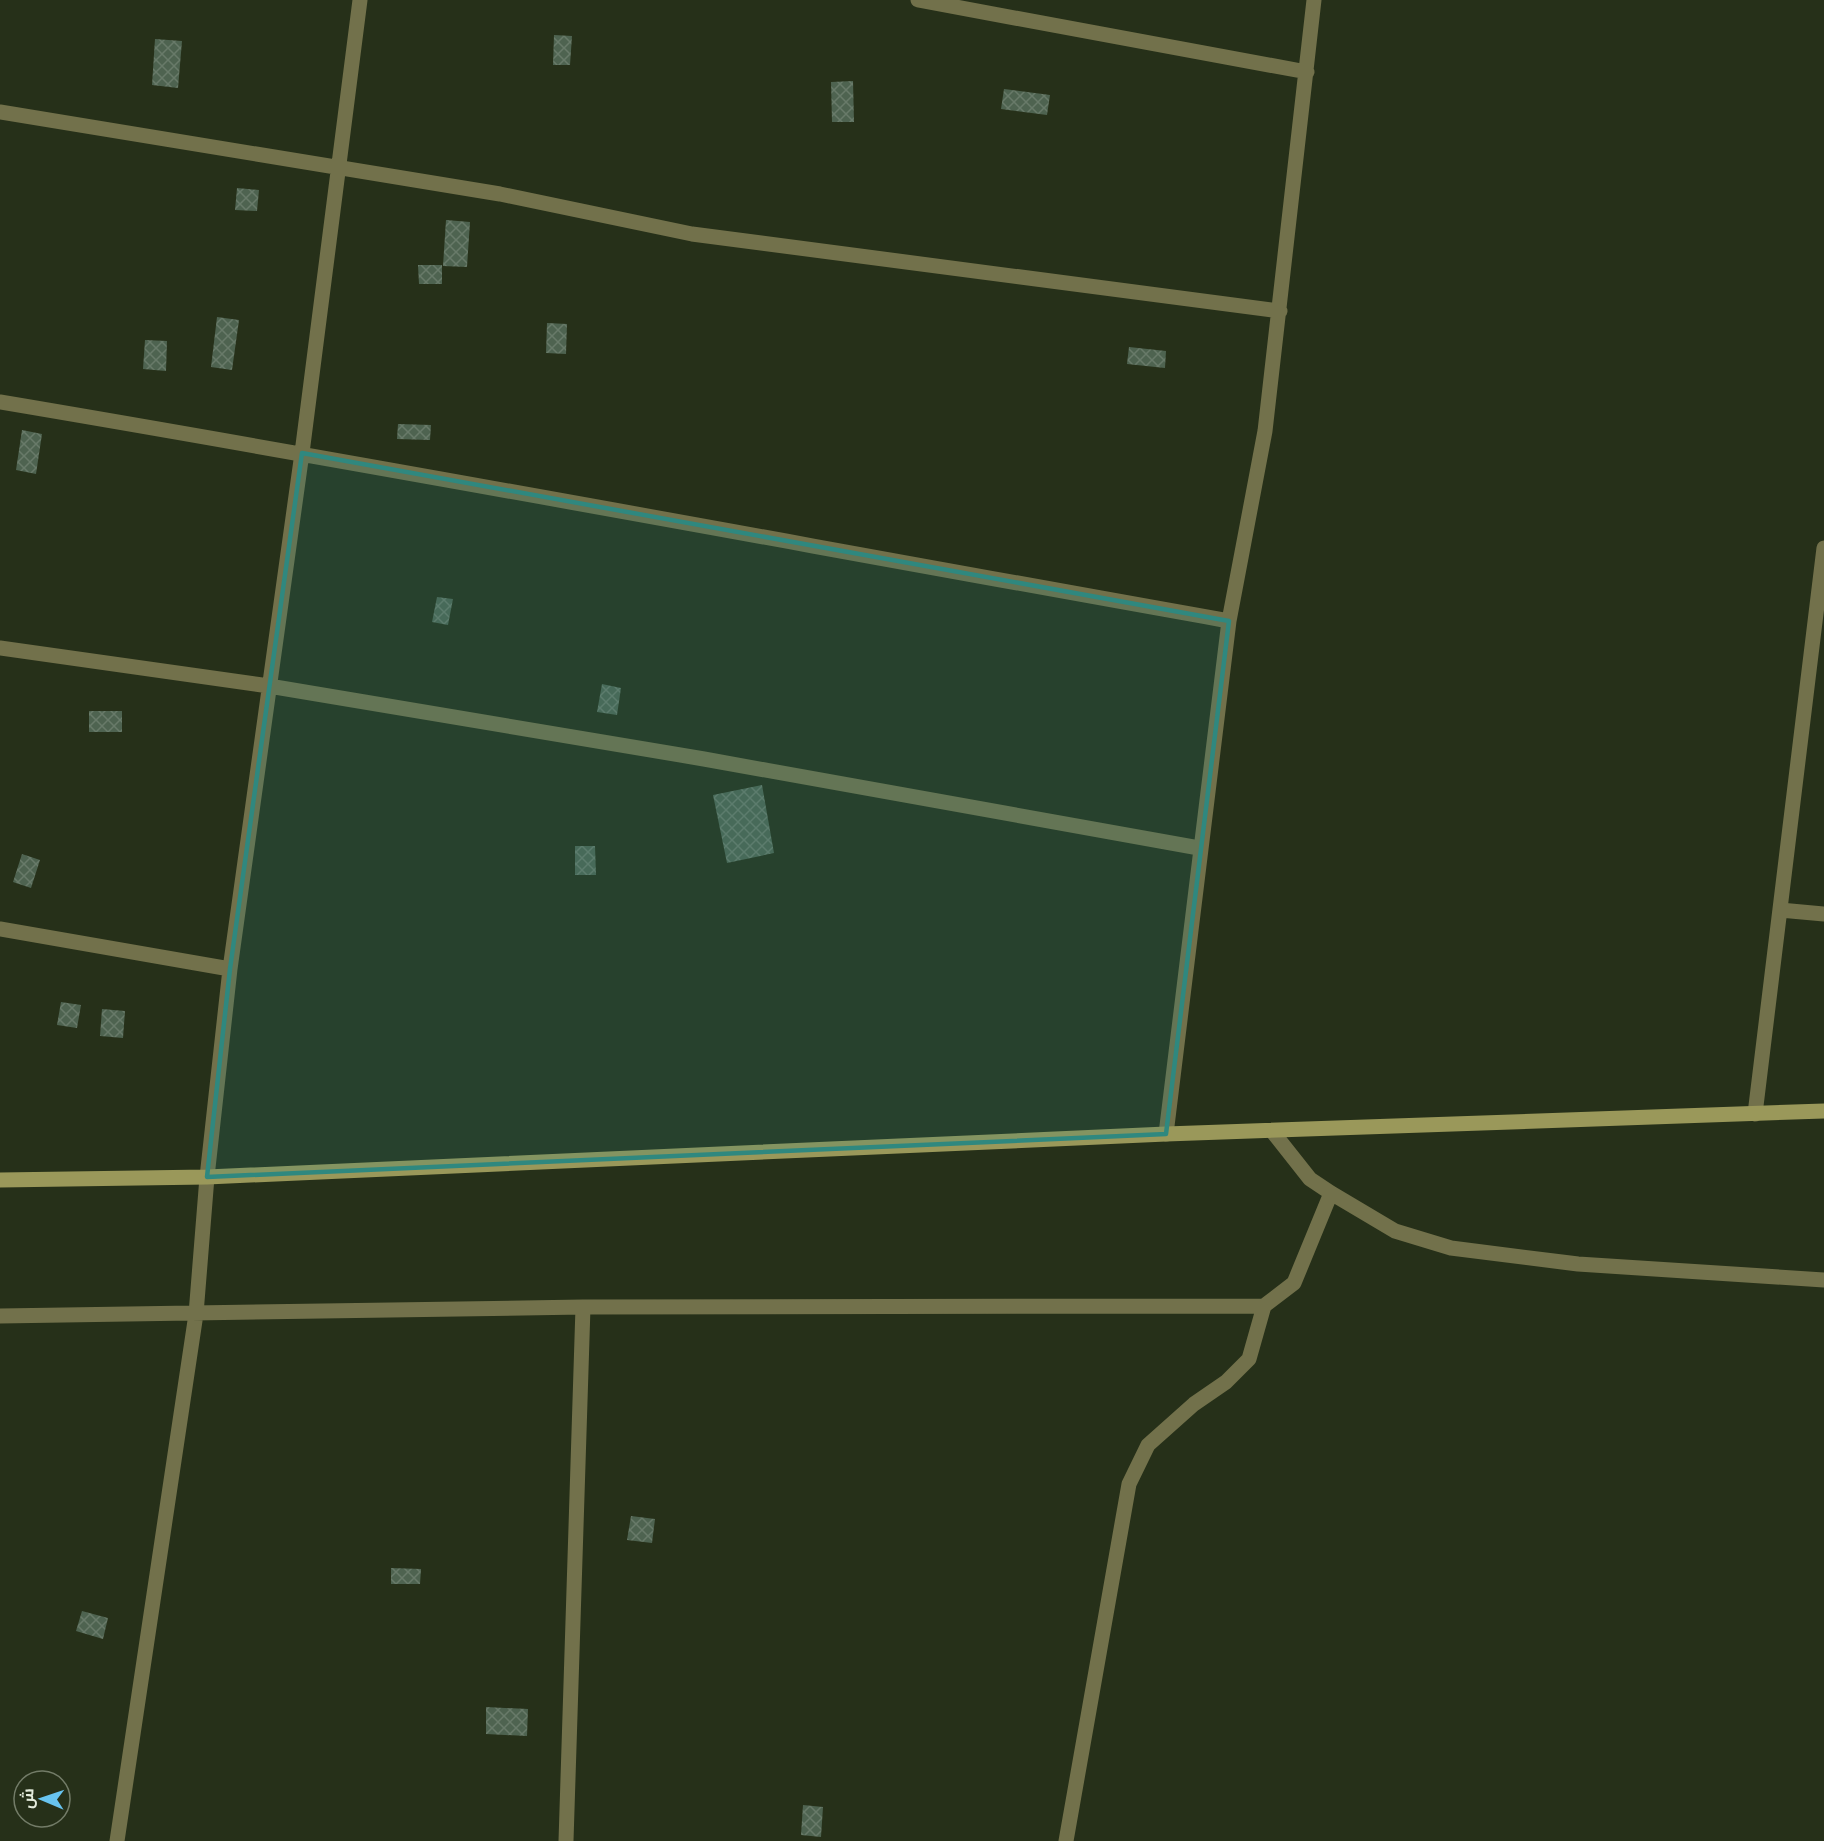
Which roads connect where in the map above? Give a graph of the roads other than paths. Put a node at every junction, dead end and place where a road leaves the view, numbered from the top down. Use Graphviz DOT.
graph roads {
  1 [pos="360,0"];
  2 [pos="918,0"];
  3 [pos="1314,0"];
  4 [pos="1307,72"];
  5 [pos="0,112"];
  6 [pos="340,168"];
  7 [pos="1280,310"];
  8 [pos="0,402"];
  9 [pos="302,453"];
  10 [pos="1824,548"];
  11 [pos="1229,621"];
  12 [pos="0,648"];
  13 [pos="269,686"];
  14 [pos="1199,848"];
  15 [pos="1780,910"];
  16 [pos="1824,914"];
  17 [pos="0,929"];
  18 [pos="230,969"];
  19 [pos="1824,1112"];
  20 [pos="1755,1114"];
  21 [pos="1272,1131"];
  22 [pos="1166,1134"];
  23 [pos="207,1177"];
  24 [pos="0,1180"];
  25 [pos="1331,1193"];
  26 [pos="1824,1280"];
  27 [pos="584,1306"];
  28 [pos="1264,1306"];
  29 [pos="196,1314"];
  30 [pos="0,1316"];
  31 [pos="117,1841"];
  32 [pos="567,1841"];
  33 [pos="1066,1841"];
  1 -- 6 [label="street"];
  2 -- 4 [label="street"];
  3 -- 4 [label="street"];
  4 -- 7 [label="street"];
  5 -- 6 [label="street"];
  6 -- 7 [label="street"];
  6 -- 9 [label="street"];
  7 -- 11 [label="street"];
  8 -- 9 [label="street"];
  9 -- 11 [label="street"];
  9 -- 13 [label="street"];
  10 -- 15 [label="street"];
  11 -- 14 [label="street"];
  12 -- 13 [label="street"];
  13 -- 14 [label="street"];
  13 -- 18 [label="street"];
  14 -- 22 [label="street"];
  15 -- 16 [label="street"];
  15 -- 20 [label="street"];
  17 -- 18 [label="street"];
  18 -- 23 [label="street"];
  19 -- 20 [label="main road"];
  20 -- 21 [label="main road"];
  21 -- 22 [label="main road"];
  21 -- 25 [label="street"];
  22 -- 23 [label="main road"];
  23 -- 24 [label="main road"];
  23 -- 29 [label="street"];
  25 -- 26 [label="street"];
  25 -- 28 [label="street"];
  27 -- 28 [label="street"];
  27 -- 29 [label="street"];
  27 -- 32 [label="street"];
  28 -- 33 [label="street"];
  29 -- 30 [label="street"];
  29 -- 31 [label="street"];
}
